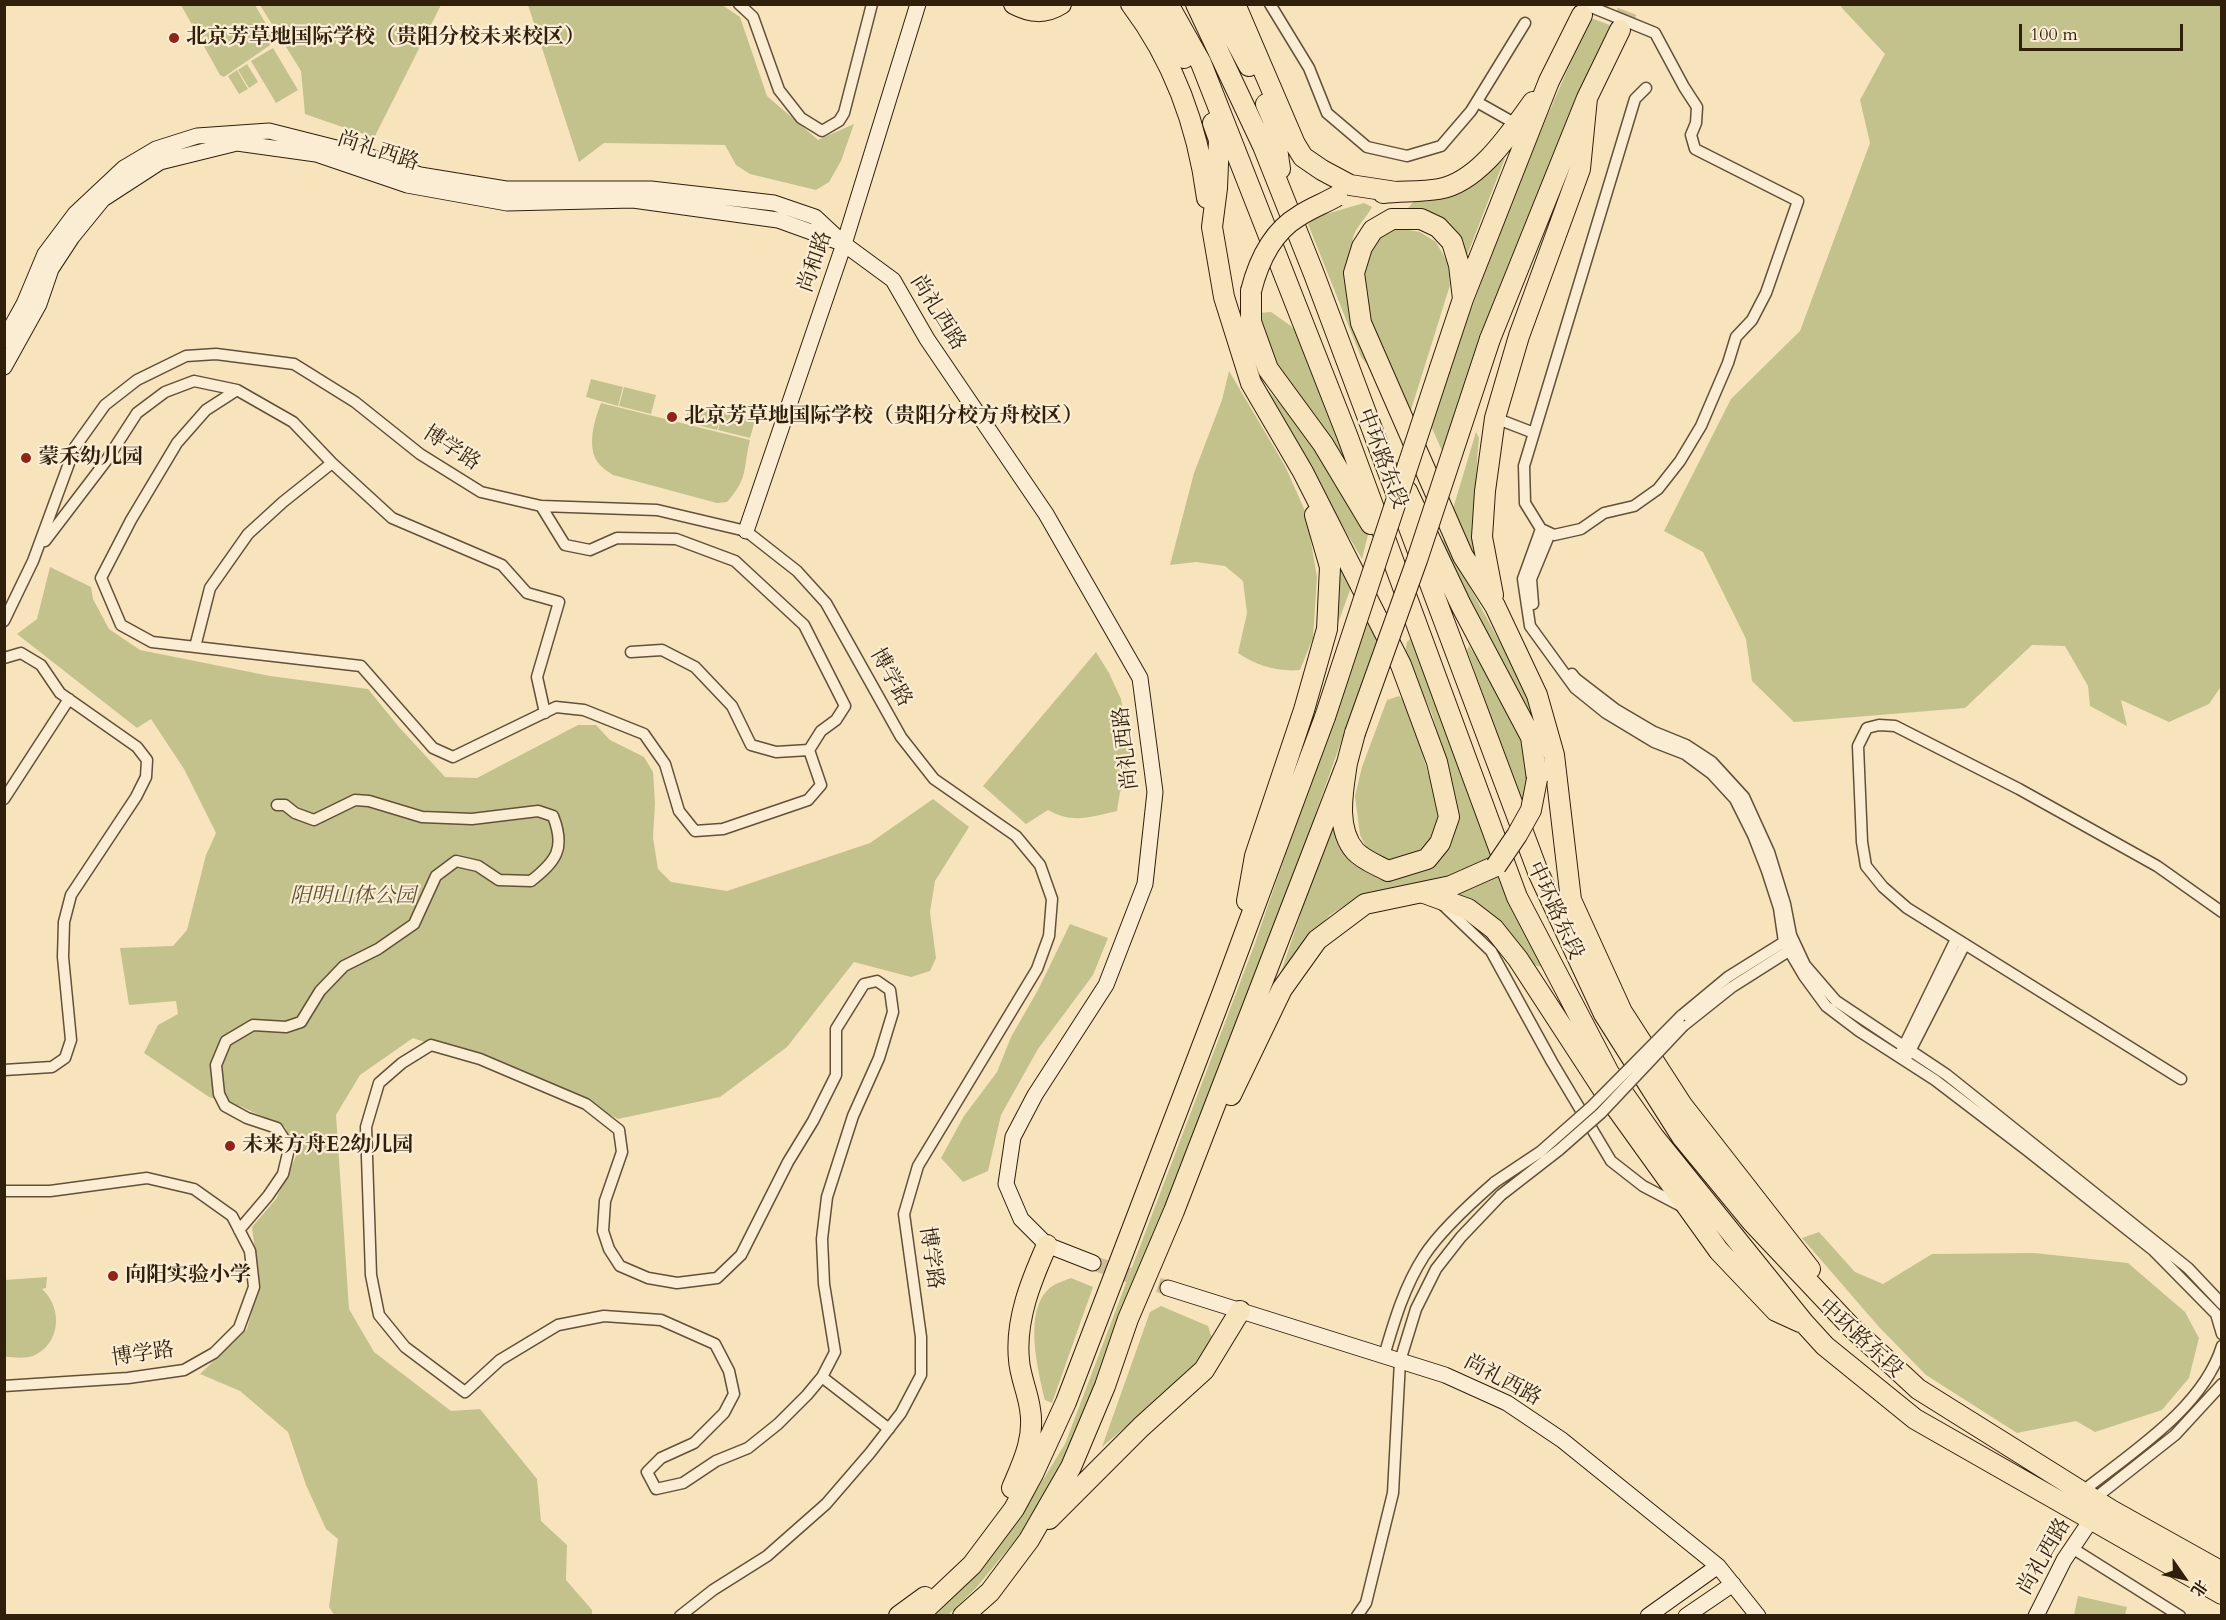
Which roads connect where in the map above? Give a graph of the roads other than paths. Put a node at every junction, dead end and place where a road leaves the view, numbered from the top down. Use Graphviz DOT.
graph roads {
  1 [pos="739,4"];
  2 [pos="872,4"];
  3 [pos="918,4"];
  4 [pos="1014,4"];
  5 [pos="1061,4"];
  6 [pos="1131,4"];
  7 [pos="1150,4"];
  8 [pos="1168,4"];
  9 [pos="1196,4"];
  10 [pos="1216,4"];
  11 [pos="1235,4"];
  12 [pos="1270,4"];
  13 [pos="1583,10"];
  14 [pos="1525,23"];
  15 [pos="1620,30"];
  16 [pos="1549,81"];
  17 [pos="1646,88"];
  18 [pos="1587,98"];
  19 [pos="1477,102"];
  20 [pos="1516,124"];
  21 [pos="1396,192"];
  22 [pos="1286,204"];
  23 [pos="1212,227"];
  24 [pos="844,244"];
  25 [pos="1463,299"];
  26 [pos="4,340"];
  27 [pos="1345,360"];
  28 [pos="4,368"];
  29 [pos="237,390"];
  30 [pos="1495,418"];
  31 [pos="1534,433"];
  32 [pos="332,463"];
  33 [pos="1304,472"];
  34 [pos="541,506"];
  35 [pos="746,531"];
  36 [pos="1545,531"];
  37 [pos="37,550"];
  38 [pos="1393,560"];
  39 [pos="1495,606"];
  40 [pos="4,621"];
  41 [pos="195,647"];
  42 [pos="631,652"];
  43 [pos="4,658"];
  44 [pos="69,699"];
  45 [pos="545,713"];
  46 [pos="809,750"];
  47 [pos="1347,763"];
  48 [pos="4,799"];
  49 [pos="277,805"];
  50 [pos="1429,894"];
  51 [pos="2222,912"];
  52 [pos="1961,941"];
  53 [pos="1790,943"];
  54 [pos="1237,954"];
  55 [pos="1682,1021"];
  56 [pos="1904,1053"];
  57 [pos="4,1070"];
  58 [pos="2181,1079"];
  59 [pos="4,1191"];
  60 [pos="1688,1210"];
  61 [pos="1174,1211"];
  62 [pos="239,1230"];
  63 [pos="1047,1245"];
  64 [pos="1093,1263"];
  65 [pos="1168,1288"];
  66 [pos="2222,1304"];
  67 [pos="1240,1311"];
  68 [pos="1845,1321"];
  69 [pos="1804,1323"];
  70 [pos="2222,1334"];
  71 [pos="2222,1346"];
  72 [pos="1384,1356"];
  73 [pos="1400,1361"];
  74 [pos="822,1377"];
  75 [pos="2222,1384"];
  76 [pos="4,1386"];
  77 [pos="889,1429"];
  78 [pos="2089,1495"];
  79 [pos="2091,1520"];
  80 [pos="1029,1540"];
  81 [pos="990,1541"];
  82 [pos="2072,1548"];
  83 [pos="972,1565"];
  84 [pos="1718,1566"];
  85 [pos="2222,1572"];
  86 [pos="1733,1584"];
  87 [pos="990,1592"];
  88 [pos="2222,1594"];
  89 [pos="680,1616"];
  90 [pos="899,1616"];
  91 [pos="918,1616"];
  92 [pos="963,1616"];
  93 [pos="976,1616"];
  94 [pos="1358,1616"];
  95 [pos="1648,1616"];
  96 [pos="1686,1616"];
  97 [pos="1758,1616"];
  98 [pos="2036,1616"];
  99 [pos="2180,1616"];
  1 -- 2 [label="street"];
  3 -- 24 [label="street, 尚和路"];
  4 -- 5 [label="highway"];
  6 -- 23 [label="highway"];
  7 -- 23 [label="highway"];
  8 -- 38 [label="highway, 中环路东段"];
  9 -- 22 [label="highway, 中环路东段"];
  10 -- 22 [label="highway"];
  11 -- 21 [label="highway"];
  12 -- 19 [label="street"];
  13 -- 16 [label="highway"];
  13 -- 36 [label="street"];
  14 -- 19 [label="street"];
  15 -- 18 [label="highway"];
  16 -- 20 [label="highway"];
  16 -- 25 [label="highway"];
  17 -- 31 [label="street"];
  18 -- 30 [label="highway"];
  18 -- 47 [label="highway, bridge"];
  19 -- 20 [label="street"];
  20 -- 21 [label="highway"];
  21 -- 38 [label="highway, bridge"];
  22 -- 27 [label="highway, 中环路东段"];
  23 -- 33 [label="highway"];
  24 -- 26 [label="street, 尚礼西路"];
  24 -- 28 [label="street, 尚礼西路"];
  24 -- 35 [label="street, 尚和路"];
  24 -- 63 [label="street, 尚礼西路"];
  25 -- 39 [label="highway"];
  25 -- 54 [label="highway, bridge"];
  27 -- 50 [label="highway, bridge"];
  27 -- 68 [label="highway, 中环路东段"];
  29 -- 32 [label="street"];
  29 -- 37 [label="street"];
  29 -- 41 [label="street"];
  30 -- 31 [label="street"];
  30 -- 39 [label="highway"];
  31 -- 36 [label="street"];
  32 -- 41 [label="street"];
  32 -- 45 [label="street"];
  33 -- 47 [label="highway"];
  33 -- 54 [label="highway"];
  34 -- 35 [label="street, 博学路"];
  34 -- 37 [label="street, 博学路"];
  34 -- 46 [label="street"];
  35 -- 77 [label="street, 博学路"];
  36 -- 53 [label="street"];
  37 -- 40 [label="street, 博学路"];
  38 -- 69 [label="highway, 中环路东段"];
  39 -- 68 [label="highway"];
  41 -- 45 [label="street"];
  42 -- 46 [label="street"];
  43 -- 44 [label="street"];
  44 -- 48 [label="street"];
  44 -- 57 [label="street"];
  45 -- 46 [label="street"];
  47 -- 61 [label="highway"];
  49 -- 62 [label="street"];
  50 -- 60 [label="highway"];
  50 -- 60 [label="street"];
  50 -- 61 [label="highway"];
  51 -- 52 [label="street"];
  52 -- 56 [label="street"];
  52 -- 58 [label="street"];
  53 -- 55 [label="street"];
  53 -- 56 [label="street"];
  54 -- 81 [label="highway"];
  55 -- 72 [label="street, bridge"];
  55 -- 73 [label="street, bridge"];
  56 -- 66 [label="street"];
  56 -- 70 [label="street"];
  59 -- 62 [label="street, 博学路"];
  60 -- 69 [label="highway"];
  61 -- 80 [label="highway"];
  62 -- 76 [label="street, 博学路"];
  63 -- 64 [label="street, 尚礼西路"];
  63 -- 81 [label="highway"];
  65 -- 67 [label="street, 尚礼西路"];
  67 -- 72 [label="street, 尚礼西路"];
  67 -- 80 [label="highway"];
  68 -- 78 [label="highway, 中环路东段"];
  69 -- 79 [label="highway, 中环路东段"];
  71 -- 78 [label="street"];
  72 -- 73 [label="street, 尚礼西路"];
  73 -- 84 [label="street, 尚礼西路"];
  73 -- 94 [label="street"];
  74 -- 74 [label="street"];
  74 -- 77 [label="street"];
  75 -- 78 [label="street"];
  77 -- 89 [label="street, 博学路"];
  78 -- 85 [label="highway, 中环路东段"];
  79 -- 82 [label="street, 尚礼西路"];
  79 -- 88 [label="highway, 中环路东段"];
  80 -- 87 [label="highway"];
  81 -- 83 [label="highway"];
  82 -- 98 [label="street, 尚礼西路"];
  82 -- 99 [label="street"];
  83 -- 90 [label="highway"];
  83 -- 91 [label="highway"];
  84 -- 86 [label="street, 尚礼西路"];
  84 -- 95 [label="street"];
  86 -- 96 [label="street"];
  86 -- 97 [label="street, 尚礼西路"];
  87 -- 92 [label="highway"];
  87 -- 93 [label="highway"];
}
